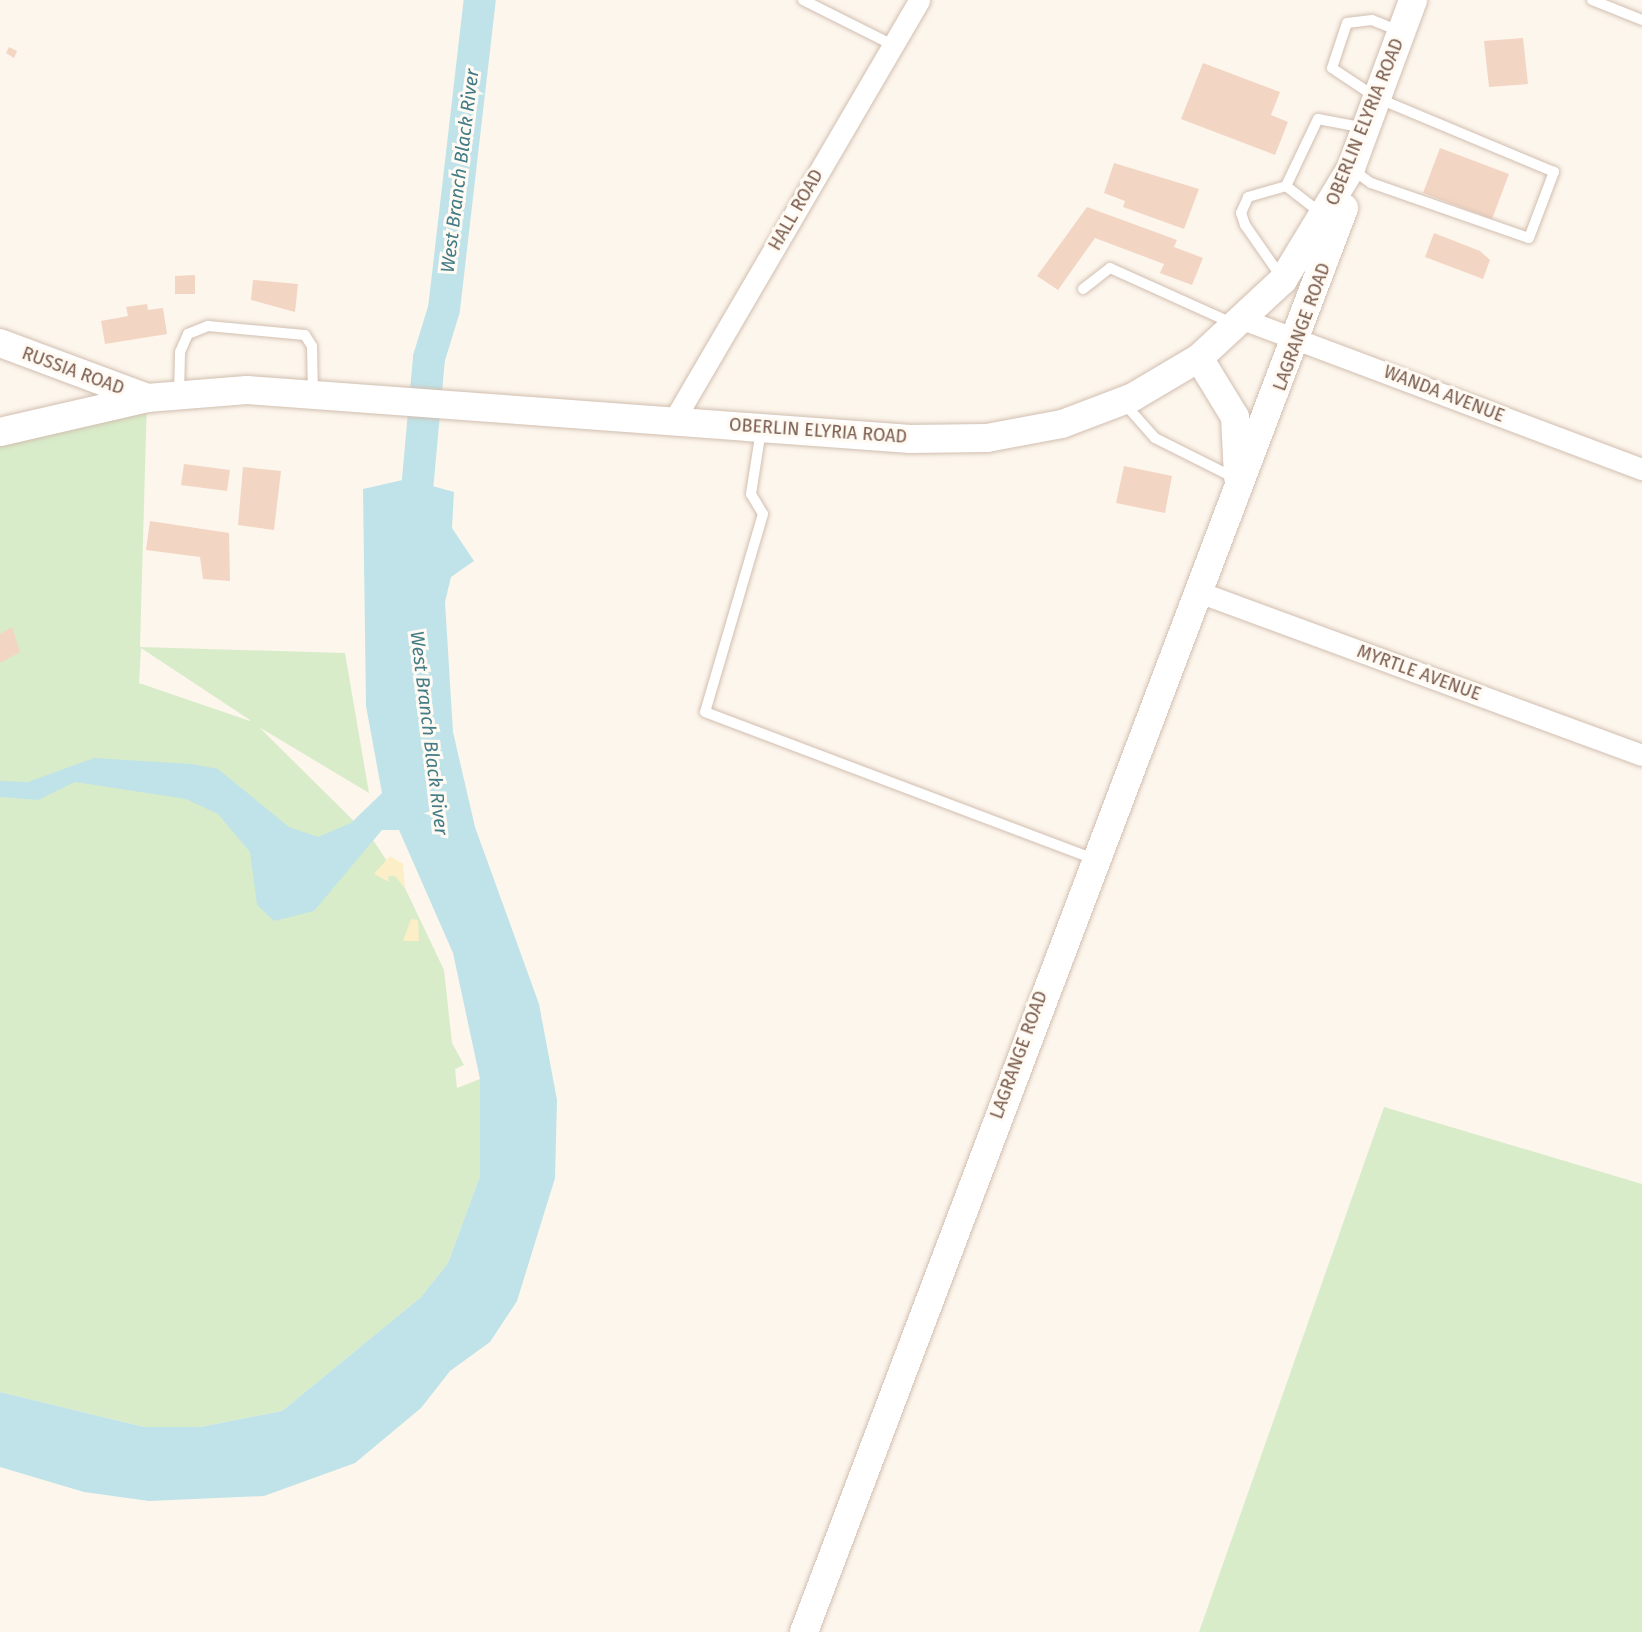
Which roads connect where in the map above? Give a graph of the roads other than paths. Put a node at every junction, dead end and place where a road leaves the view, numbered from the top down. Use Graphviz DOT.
graph roads {
  1 [pos="803,0"];
  2 [pos="919,0"];
  3 [pos="1413,0"];
  4 [pos="1592,0"];
  5 [pos="1642,20"];
  6 [pos="1401,32"];
  7 [pos="893,45"];
  8 [pos="1377,98"];
  9 [pos="1366,128"];
  10 [pos="1351,168"];
  11 [pos="1286,186"];
  12 [pos="1326,217"];
  13 [pos="1283,280"];
  14 [pos="1083,289"];
  15 [pos="1242,323"];
  16 [pos="1299,340"];
  17 [pos="0,344"];
  18 [pos="1199,358"];
  19 [pos="313,392"];
  20 [pos="179,394"];
  21 [pos="147,398"];
  22 [pos="1123,402"];
  23 [pos="674,420"];
  24 [pos="762,427"];
  25 [pos="0,432"];
  26 [pos="1642,469"];
  27 [pos="1238,480"];
  28 [pos="1196,591"];
  29 [pos="1642,755"];
  30 [pos="1093,859"];
  31 [pos="804,1632"];
  1 -- 7 [label="lane"];
  2 -- 7 [label="street, HALL ROAD"];
  3 -- 6 [label="main road, OBERLIN ELYRIA ROAD"];
  4 -- 5 [label="lane"];
  6 -- 8 [label="main road, OBERLIN ELYRIA ROAD"];
  6 -- 8 [label="lane"];
  7 -- 23 [label="street, HALL ROAD"];
  8 -- 9 [label="main road, OBERLIN ELYRIA ROAD"];
  8 -- 10 [label="lane"];
  9 -- 10 [label="main road, OBERLIN ELYRIA ROAD"];
  9 -- 11 [label="lane"];
  10 -- 12 [label="main road, OBERLIN ELYRIA ROAD"];
  10 -- 16 [label="main road, LAGRANGE ROAD"];
  11 -- 12 [label="lane"];
  11 -- 13 [label="lane"];
  12 -- 13 [label="main road, OBERLIN ELYRIA ROAD"];
  13 -- 15 [label="main road, OBERLIN ELYRIA ROAD"];
  14 -- 15 [label="lane"];
  15 -- 16 [label="street, WANDA AVENUE"];
  15 -- 18 [label="main road, OBERLIN ELYRIA ROAD"];
  16 -- 26 [label="street, WANDA AVENUE"];
  16 -- 27 [label="main road, LAGRANGE ROAD"];
  17 -- 21 [label="main road, RUSSIA ROAD"];
  18 -- 22 [label="main road, OBERLIN ELYRIA ROAD"];
  18 -- 27 [label="main road, LAGRANGE ROAD"];
  19 -- 20 [label="main road, OBERLIN ELYRIA ROAD"];
  19 -- 20 [label="lane"];
  19 -- 23 [label="main road, OBERLIN ELYRIA ROAD"];
  20 -- 21 [label="main road, OBERLIN ELYRIA ROAD"];
  21 -- 25 [label="main road, OBERLIN ELYRIA ROAD"];
  22 -- 24 [label="main road, OBERLIN ELYRIA ROAD"];
  22 -- 27 [label="lane"];
  23 -- 24 [label="main road, OBERLIN ELYRIA ROAD"];
  24 -- 30 [label="lane"];
  27 -- 28 [label="main road, LAGRANGE ROAD"];
  28 -- 29 [label="street, MYRTLE AVENUE"];
  28 -- 30 [label="main road, LAGRANGE ROAD"];
  30 -- 31 [label="main road, LAGRANGE ROAD"];
}
